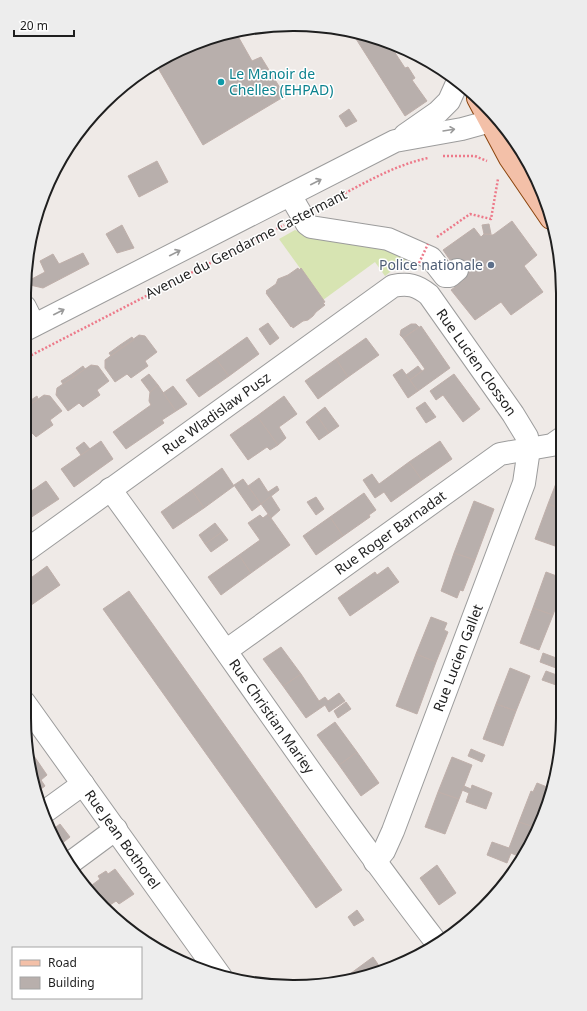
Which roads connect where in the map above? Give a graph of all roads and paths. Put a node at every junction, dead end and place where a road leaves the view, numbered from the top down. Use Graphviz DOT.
graph roads {
  1 [pos="456,87"];
  2 [pos="490,119"];
  3 [pos="497,128"];
  4 [pos="395,141"];
  5 [pos="475,156"];
  6 [pos="438,157"];
  7 [pos="431,158"];
  8 [pos="498,174"];
  9 [pos="290,195"];
  10 [pos="539,200"];
  11 [pos="302,216"];
  12 [pos="419,263"];
  13 [pos="457,270"];
  14 [pos="412,284"];
  15 [pos="31,320"];
  16 [pos="31,355"];
  17 [pos="556,442"];
  18 [pos="529,449"];
  19 [pos="110,489"];
  20 [pos="31,547"];
  21 [pos="227,650"];
  22 [pos="31,712"];
  23 [pos="83,784"];
  24 [pos="48,809"];
  25 [pos="116,830"];
  26 [pos="73,861"];
  27 [pos="375,862"];
  28 [pos="434,939"];
  29 [pos="214,968"];
  1 -- 4 [label="street, Avenue du Gendarme Castermant"];
  4 -- 2 [label="street, Avenue du Gendarme Castermant, one-way"];
  3 -- 10 [label="main road"];
  9 -- 4 [label="street, Avenue du Gendarme Castermant, one-way"];
  5 -- 6 [label="path"];
  7 -- 11 [label="path, Avenue du Gendarme Castermant"];
  8 -- 12 [label="path, bridge"];
  9 -- 11 [label="street"];
  15 -- 9 [label="street, Avenue du Gendarme Castermant, one-way"];
  11 -- 13 [label="street"];
  11 -- 16 [label="path, Avenue du Gendarme Castermant"];
  14 -- 18 [label="street, Rue Lucien Closson"];
  14 -- 19 [label="street, Rue Wladislaw Pusz"];
  17 -- 18 [label="street, Rue Roger Barnadat"];
  18 -- 21 [label="street, Rue Roger Barnadat"];
  18 -- 27 [label="street, Rue Lucien Gallet"];
  19 -- 20 [label="street, Rue Wladislaw Pusz"];
  19 -- 21 [label="street, Rue Christian Mariey"];
  21 -- 27 [label="street, Rue Christian Mariey"];
  22 -- 23 [label="street, Rue Jean Bothorel"];
  23 -- 24 [label="street"];
  23 -- 25 [label="street, Rue Jean Bothorel"];
  25 -- 26 [label="street"];
  25 -- 29 [label="street, Rue Jean Bothorel"];
  27 -- 28 [label="street, Rue Christian Mariey"];
}
